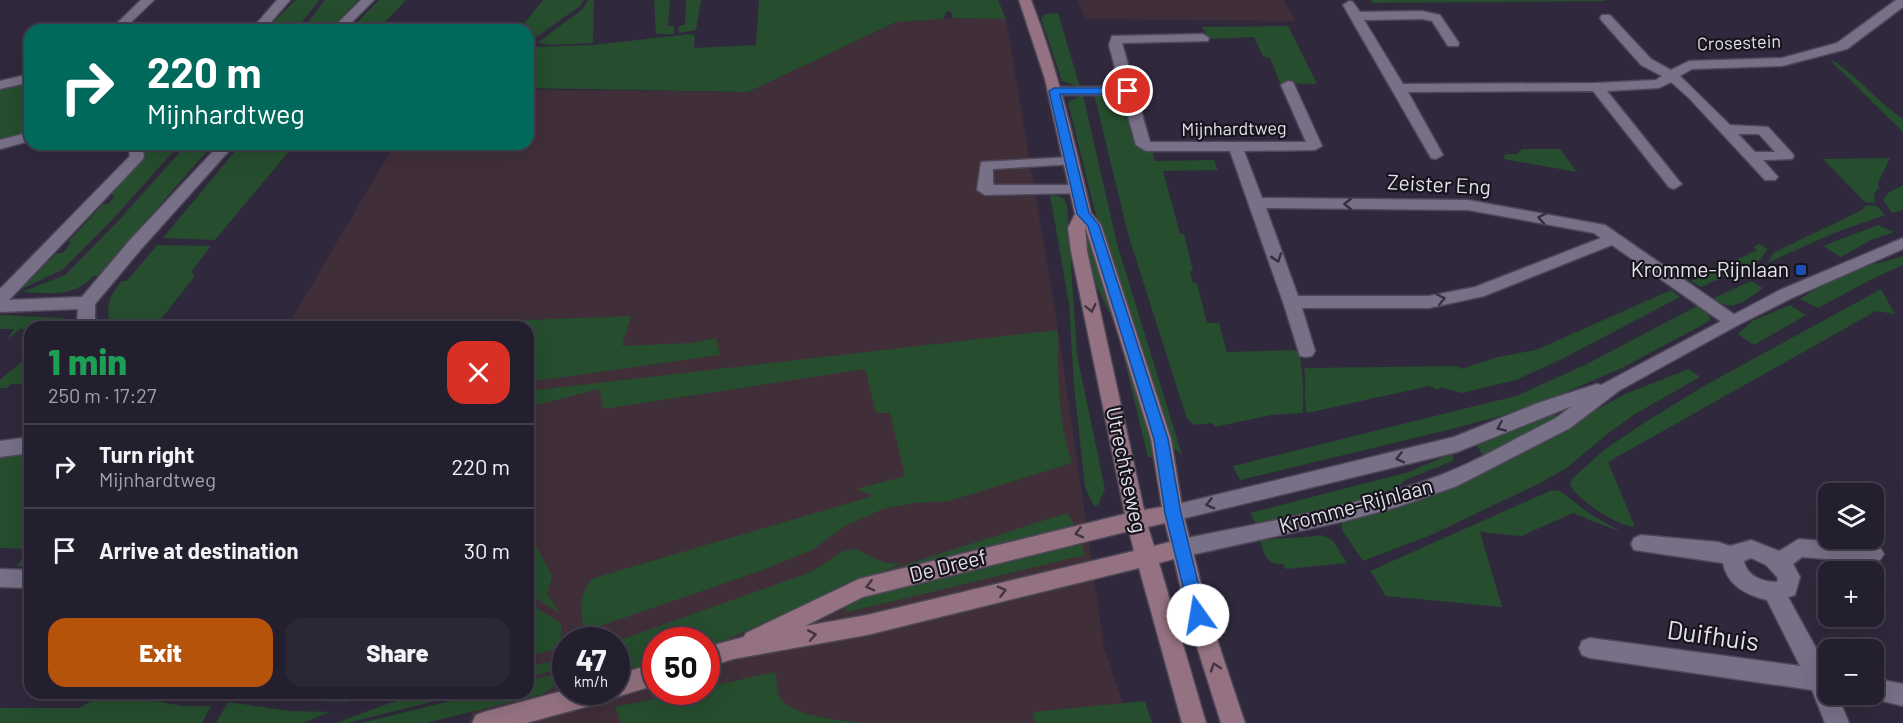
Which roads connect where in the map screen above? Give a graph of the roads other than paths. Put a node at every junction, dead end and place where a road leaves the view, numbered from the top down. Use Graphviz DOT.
graph roads {
  1 [pos="148,0"];
  2 [pos="284,0"];
  3 [pos="368,0"];
  4 [pos="1025,0"];
  5 [pos="1903,1"];
  6 [pos="1606,18"];
  7 [pos="122,24"];
  8 [pos="262,24"];
  9 [pos="343,24"];
  10 [pos="1203,38"];
  11 [pos="1454,43"];
  12 [pos="1672,76"];
  13 [pos="24,79"];
  14 [pos="0,85"];
  15 [pos="1288,85"];
  16 [pos="1597,87"];
  17 [pos="1400,88"];
  18 [pos="1054,91"];
  19 [pos="1128,91"];
  20 [pos="1727,129"];
  21 [pos="24,138"];
  22 [pos="0,145"];
  23 [pos="1236,148"];
  24 [pos="136,150"];
  25 [pos="222,150"];
  26 [pos="1436,155"];
  27 [pos="1751,156"];
  28 [pos="1071,161"];
  29 [pos="1770,177"];
  30 [pos="1674,184"];
  31 [pos="1078,190"];
  32 [pos="1258,203"];
  33 [pos="1083,214"];
  34 [pos="1606,234"];
  35 [pos="1903,243"];
  36 [pos="0,299"];
  37 [pos="1292,302"];
  38 [pos="87,303"];
  39 [pos="0,306"];
  40 [pos="86,321"];
  41 [pos="1732,321"];
  42 [pos="1306,351"];
  43 [pos="1614,385"];
  44 [pos="1456,444"];
  45 [pos="24,446"];
  46 [pos="0,449"];
  47 [pos="1478,467"];
  48 [pos="1173,513"];
  49 [pos="1136,520"];
  50 [pos="1641,544"];
  51 [pos="1182,548"];
  52 [pos="1874,554"];
  53 [pos="1145,556"];
  54 [pos="1733,557"];
  55 [pos="1779,562"];
  56 [pos="0,578"];
  57 [pos="24,579"];
  58 [pos="1774,593"];
  59 [pos="1590,648"];
  60 [pos="734,650"];
  61 [pos="720,654"];
  62 [pos="1818,670"];
  63 [pos="1818,679"];
  64 [pos="1884,691"];
  65 [pos="1903,694"];
  66 [pos="552,705"];
  67 [pos="1832,705"];
  68 [pos="484,723"];
  69 [pos="1194,723"];
  70 [pos="1233,723"];
  71 [pos="1837,723"];
  1 -- 7 [label="street"];
  2 -- 8 [label="street"];
  3 -- 9 [label="street"];
  4 -- 18 [label="main road, Utrechtseweg"];
  5 -- 12 [label="street, Crosestein"];
  6 -- 12 [label="street"];
  10 -- 19 [label="street, Mijnhardtweg"];
  11 -- 17 [label="street"];
  12 -- 16 [label="street, Crosestein"];
  12 -- 20 [label="street"];
  13 -- 14 [label="street"];
  15 -- 23 [label="street, Mijnhardtweg"];
  16 -- 17 [label="street, Crosestein"];
  16 -- 30 [label="street"];
  17 -- 26 [label="street"];
  18 -- 19 [label="street"];
  18 -- 28 [label="main road, Utrechtseweg"];
  19 -- 23 [label="street, Mijnhardtweg"];
  20 -- 27 [label="street"];
  20 -- 27 [label="street"];
  21 -- 22 [label="street"];
  23 -- 32 [label="street"];
  24 -- 36 [label="street"];
  25 -- 38 [label="street"];
  27 -- 29 [label="street"];
  28 -- 31 [label="main road, Utrechtseweg"];
  28 -- 31 [label="street"];
  31 -- 33 [label="main road, Utrechtseweg"];
  34 -- 32 [label="street, Zeister Eng, one-way"];
  32 -- 37 [label="street, one-way"];
  33 -- 48 [label="main road, Utrechtseweg"];
  33 -- 49 [label="main road, Utrechtseweg, one-way"];
  37 -- 34 [label="street, one-way"];
  34 -- 41 [label="street, Zeister Eng"];
  35 -- 41 [label="street, Kromme-Rijnlaan"];
  37 -- 42 [label="street"];
  38 -- 39 [label="street"];
  38 -- 40 [label="street"];
  41 -- 43 [label="street, Kromme-Rijnlaan"];
  43 -- 44 [label="street, Kromme-Rijnlaan, one-way"];
  43 -- 47 [label="street, Kromme-Rijnlaan"];
  44 -- 47 [label="street"];
  44 -- 48 [label="street, Kromme-Rijnlaan, one-way"];
  45 -- 46 [label="street"];
  47 -- 51 [label="street, Kromme-Rijnlaan"];
  48 -- 49 [label="main road, De Dreef"];
  48 -- 51 [label="main road, Utrechtseweg"];
  49 -- 53 [label="main road, Utrechtseweg"];
  49 -- 60 [label="main road, De Dreef, one-way"];
  50 -- 54 [label="street"];
  51 -- 53 [label="main road, De Dreef"];
  70 -- 51 [label="main road, Utrechtseweg, one-way"];
  52 -- 55 [label="street"];
  60 -- 53 [label="main road, De Dreef, one-way"];
  53 -- 69 [label="main road, Utrechtseweg"];
  54 -- 55 [label="street"];
  54 -- 58 [label="street"];
  55 -- 58 [label="street"];
  56 -- 57 [label="street"];
  58 -- 62 [label="street"];
  59 -- 63 [label="street, Duifhuis"];
  60 -- 61 [label="main road, De Dreef"];
  64 -- 65 [label="street"];
  66 -- 68 [label="main road"];
  67 -- 71 [label="street"];
}
